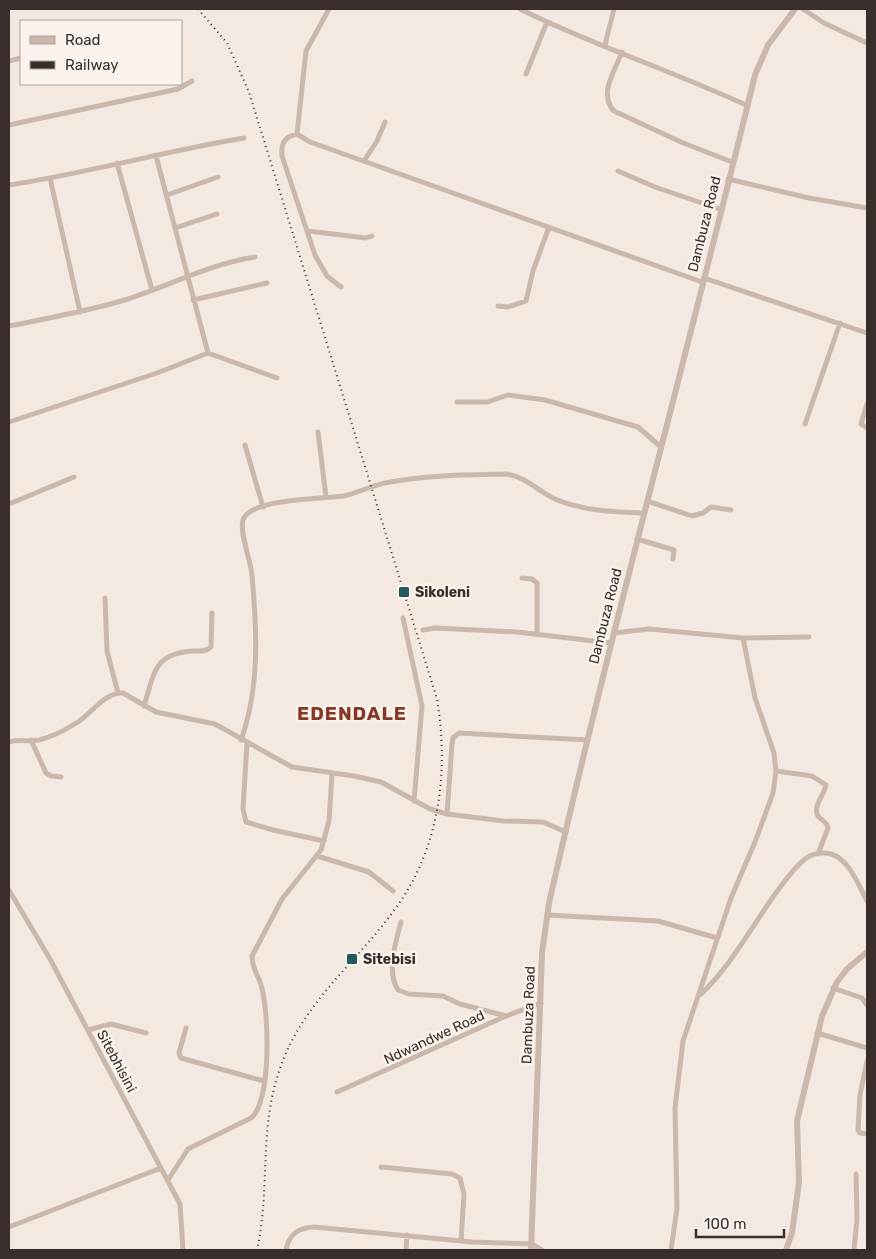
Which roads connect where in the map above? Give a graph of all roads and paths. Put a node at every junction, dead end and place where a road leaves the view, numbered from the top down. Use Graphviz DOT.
graph roads {
  1 [pos="329,9"];
  2 [pos="520,9"];
  3 [pos="614,9"];
  4 [pos="795,9"];
  5 [pos="803,9"];
  6 [pos="547,22"];
  7 [pos="867,43"];
  8 [pos="604,45"];
  9 [pos="622,52"];
  10 [pos="526,74"];
  11 [pos="192,81"];
  12 [pos="748,106"];
  13 [pos="385,122"];
  14 [pos="9,125"];
  15 [pos="297,134"];
  16 [pos="244,138"];
  17 [pos="156,156"];
  18 [pos="364,161"];
  19 [pos="732,162"];
  20 [pos="117,163"];
  21 [pos="618,171"];
  22 [pos="218,177"];
  23 [pos="50,178"];
  24 [pos="728,179"];
  25 [pos="9,184"];
  26 [pos="167,195"];
  27 [pos="867,208"];
  28 [pos="722,210"];
  29 [pos="217,214"];
  30 [pos="549,227"];
  31 [pos="175,228"];
  32 [pos="308,231"];
  33 [pos="372,236"];
  34 [pos="255,257"];
  35 [pos="187,276"];
  36 [pos="703,280"];
  37 [pos="267,283"];
  38 [pos="341,287"];
  39 [pos="152,290"];
  40 [pos="194,300"];
  41 [pos="498,306"];
  42 [pos="80,312"];
  43 [pos="840,323"];
  44 [pos="9,326"];
  45 [pos="867,333"];
  46 [pos="208,353"];
  47 [pos="277,378"];
  48 [pos="457,402"];
  49 [pos="867,404"];
  50 [pos="9,422"];
  51 [pos="805,424"];
  52 [pos="867,428"];
  53 [pos="318,432"];
  54 [pos="245,444"];
  55 [pos="661,447"];
  56 [pos="74,477"];
  57 [pos="326,497"];
  58 [pos="647,501"];
  59 [pos="9,504"];
  60 [pos="263,507"];
  61 [pos="731,510"];
  62 [pos="643,513"];
  63 [pos="636,539"];
  64 [pos="673,559"];
  65 [pos="522,578"];
  66 [pos="105,598"];
  67 [pos="212,613"];
  68 [pos="403,618"];
  69 [pos="423,630"];
  70 [pos="614,633"];
  71 [pos="537,634"];
  72 [pos="809,637"];
  73 [pos="743,638"];
  74 [pos="611,642"];
  75 [pos="118,693"];
  76 [pos="144,706"];
  77 [pos="31,740"];
  78 [pos="241,740"];
  79 [pos="588,740"];
  80 [pos="9,742"];
  81 [pos="247,743"];
  82 [pos="776,771"];
  83 [pos="332,774"];
  84 [pos="61,777"];
  85 [pos="414,801"];
  86 [pos="447,814"];
  87 [pos="566,832"];
  88 [pos="324,841"];
  89 [pos="818,854"];
  90 [pos="317,856"];
  91 [pos="9,890"];
  92 [pos="393,890"];
  93 [pos="867,901"];
  94 [pos="547,915"];
  95 [pos="401,922"];
  96 [pos="717,938"];
  97 [pos="867,952"];
  98 [pos="833,988"];
  99 [pos="700,995"];
  100 [pos="541,1003"];
  101 [pos="867,1005"];
  102 [pos="506,1016"];
  103 [pos="186,1028"];
  104 [pos="88,1030"];
  105 [pos="146,1033"];
  106 [pos="817,1033"];
  107 [pos="867,1048"];
  108 [pos="867,1061"];
  109 [pos="264,1081"];
  110 [pos="337,1092"];
  111 [pos="867,1134"];
  112 [pos="381,1167"];
  113 [pos="161,1168"];
  114 [pos="856,1174"];
  115 [pos="168,1180"];
  116 [pos="9,1227"];
  117 [pos="407,1235"];
  118 [pos="460,1241"];
  119 [pos="531,1247"];
  120 [pos="183,1250"];
  121 [pos="286,1250"];
  122 [pos="406,1250"];
  123 [pos="542,1250"];
  124 [pos="671,1250"];
  125 [pos="786,1250"];
  126 [pos="854,1250"];
  1 -- 15 [label="street"];
  2 -- 6 [label="street"];
  3 -- 8 [label="street"];
  4 -- 12 [label="street, Dambuza Road"];
  5 -- 7 [label="street"];
  6 -- 8 [label="street"];
  6 -- 10 [label="street"];
  8 -- 9 [label="street"];
  9 -- 12 [label="street"];
  9 -- 19 [label="street"];
  11 -- 14 [label="street"];
  12 -- 19 [label="street, Dambuza Road"];
  13 -- 18 [label="street"];
  15 -- 18 [label="street"];
  15 -- 32 [label="street"];
  16 -- 17 [label="street"];
  17 -- 20 [label="street"];
  17 -- 26 [label="street"];
  18 -- 30 [label="street"];
  19 -- 24 [label="street, Dambuza Road"];
  20 -- 23 [label="street"];
  20 -- 39 [label="street"];
  21 -- 28 [label="street"];
  22 -- 26 [label="street"];
  23 -- 25 [label="street"];
  23 -- 42 [label="street"];
  24 -- 27 [label="street"];
  24 -- 28 [label="street, Dambuza Road"];
  26 -- 31 [label="street"];
  28 -- 36 [label="street, Dambuza Road"];
  29 -- 31 [label="street"];
  30 -- 36 [label="street"];
  30 -- 41 [label="street"];
  31 -- 35 [label="street"];
  32 -- 33 [label="street"];
  32 -- 38 [label="street"];
  34 -- 35 [label="street"];
  35 -- 39 [label="street"];
  35 -- 40 [label="street"];
  36 -- 43 [label="street"];
  36 -- 55 [label="street, Dambuza Road"];
  37 -- 40 [label="street"];
  39 -- 42 [label="street"];
  40 -- 46 [label="street"];
  42 -- 44 [label="street"];
  43 -- 45 [label="street"];
  43 -- 51 [label="street"];
  46 -- 47 [label="street"];
  46 -- 50 [label="street"];
  48 -- 55 [label="street"];
  49 -- 52 [label="street"];
  53 -- 57 [label="street"];
  54 -- 60 [label="street"];
  55 -- 58 [label="street, Dambuza Road"];
  56 -- 59 [label="street"];
  57 -- 60 [label="street"];
  57 -- 62 [label="street"];
  58 -- 61 [label="street"];
  58 -- 62 [label="street, Dambuza Road"];
  60 -- 78 [label="street"];
  62 -- 63 [label="street, Dambuza Road"];
  63 -- 64 [label="street"];
  63 -- 70 [label="street, Dambuza Road"];
  65 -- 71 [label="street"];
  66 -- 75 [label="street"];
  67 -- 76 [label="street"];
  68 -- 85 [label="street"];
  69 -- 71 [label="street"];
  70 -- 73 [label="street"];
  70 -- 74 [label="street, Dambuza Road"];
  71 -- 74 [label="street"];
  72 -- 73 [label="street"];
  73 -- 82 [label="street"];
  74 -- 79 [label="street, Dambuza Road"];
  75 -- 76 [label="street"];
  75 -- 77 [label="street"];
  76 -- 78 [label="street"];
  77 -- 80 [label="street"];
  77 -- 84 [label="street"];
  78 -- 81 [label="street"];
  79 -- 86 [label="street"];
  79 -- 87 [label="street, Dambuza Road"];
  81 -- 83 [label="street"];
  81 -- 88 [label="street"];
  82 -- 89 [label="street"];
  82 -- 96 [label="street"];
  83 -- 85 [label="street"];
  83 -- 88 [label="street"];
  85 -- 86 [label="street"];
  86 -- 87 [label="street"];
  87 -- 94 [label="street, Dambuza Road"];
  88 -- 90 [label="street"];
  89 -- 93 [label="street"];
  89 -- 99 [label="street"];
  90 -- 92 [label="street"];
  90 -- 109 [label="street"];
  91 -- 104 [label="street, Sitebhisini"];
  94 -- 96 [label="street"];
  94 -- 100 [label="street, Dambuza Road"];
  95 -- 102 [label="street"];
  96 -- 99 [label="street"];
  97 -- 98 [label="street"];
  98 -- 101 [label="street"];
  98 -- 106 [label="street"];
  99 -- 124 [label="street"];
  100 -- 102 [label="street, Ndwandwe Road"];
  100 -- 119 [label="street, Dambuza Road"];
  102 -- 110 [label="street, Ndwandwe Road"];
  103 -- 109 [label="street"];
  104 -- 105 [label="street"];
  104 -- 113 [label="street, Sitebhisini"];
  106 -- 107 [label="street"];
  106 -- 125 [label="street"];
  108 -- 111 [label="street"];
  109 -- 115 [label="street"];
  112 -- 118 [label="street"];
  113 -- 115 [label="street, Sitebhisini"];
  113 -- 116 [label="street"];
  114 -- 126 [label="street"];
  115 -- 120 [label="street, Sitebhisini"];
  117 -- 118 [label="street"];
  117 -- 121 [label="street"];
  117 -- 122 [label="street"];
  118 -- 119 [label="street"];
  119 -- 123 [label="street"];
}
